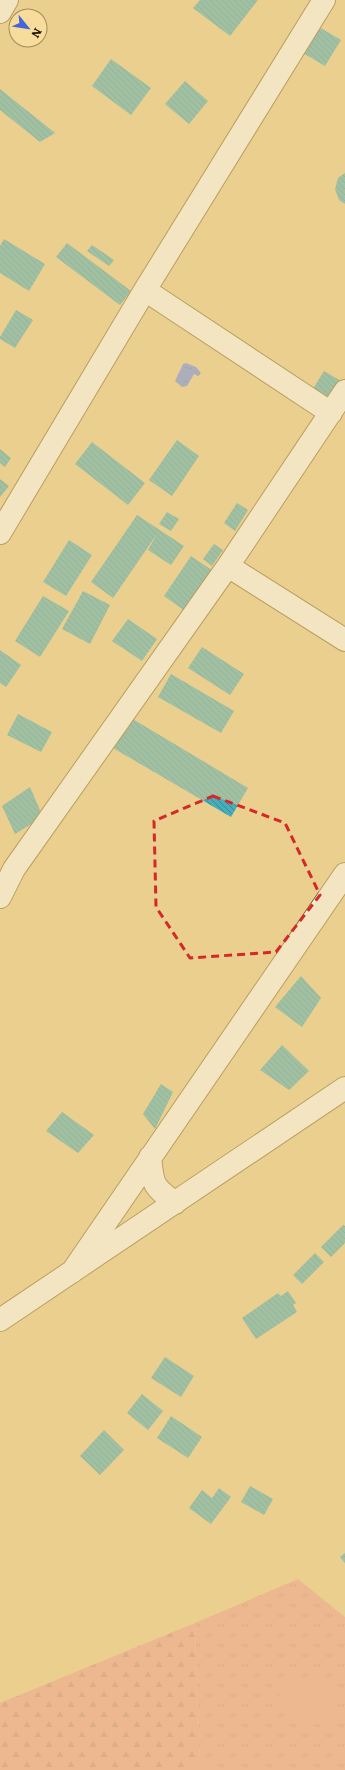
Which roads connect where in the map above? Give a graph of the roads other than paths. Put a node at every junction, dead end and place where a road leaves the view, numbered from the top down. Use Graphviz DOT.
graph roads {
  1 [pos="7,0"];
  2 [pos="324,0"];
  3 [pos="0,12"];
  4 [pos="145,290"];
  5 [pos="345,391"];
  6 [pos="331,413"];
  7 [pos="0,533"];
  8 [pos="228,566"];
  9 [pos="345,640"];
  10 [pos="345,874"];
  11 [pos="0,897"];
  12 [pos="345,1088"];
  13 [pos="150,1157"];
  14 [pos="174,1203"];
  15 [pos="72,1272"];
  16 [pos="0,1320"];
  1 -- 3 [label="street"];
  2 -- 4 [label="street"];
  4 -- 6 [label="street"];
  4 -- 7 [label="street"];
  5 -- 6 [label="street"];
  6 -- 8 [label="street"];
  8 -- 9 [label="street"];
  8 -- 11 [label="street"];
  10 -- 13 [label="street"];
  12 -- 14 [label="street"];
  13 -- 14 [label="street"];
  13 -- 15 [label="street"];
  14 -- 15 [label="street"];
  15 -- 16 [label="street"];
}
